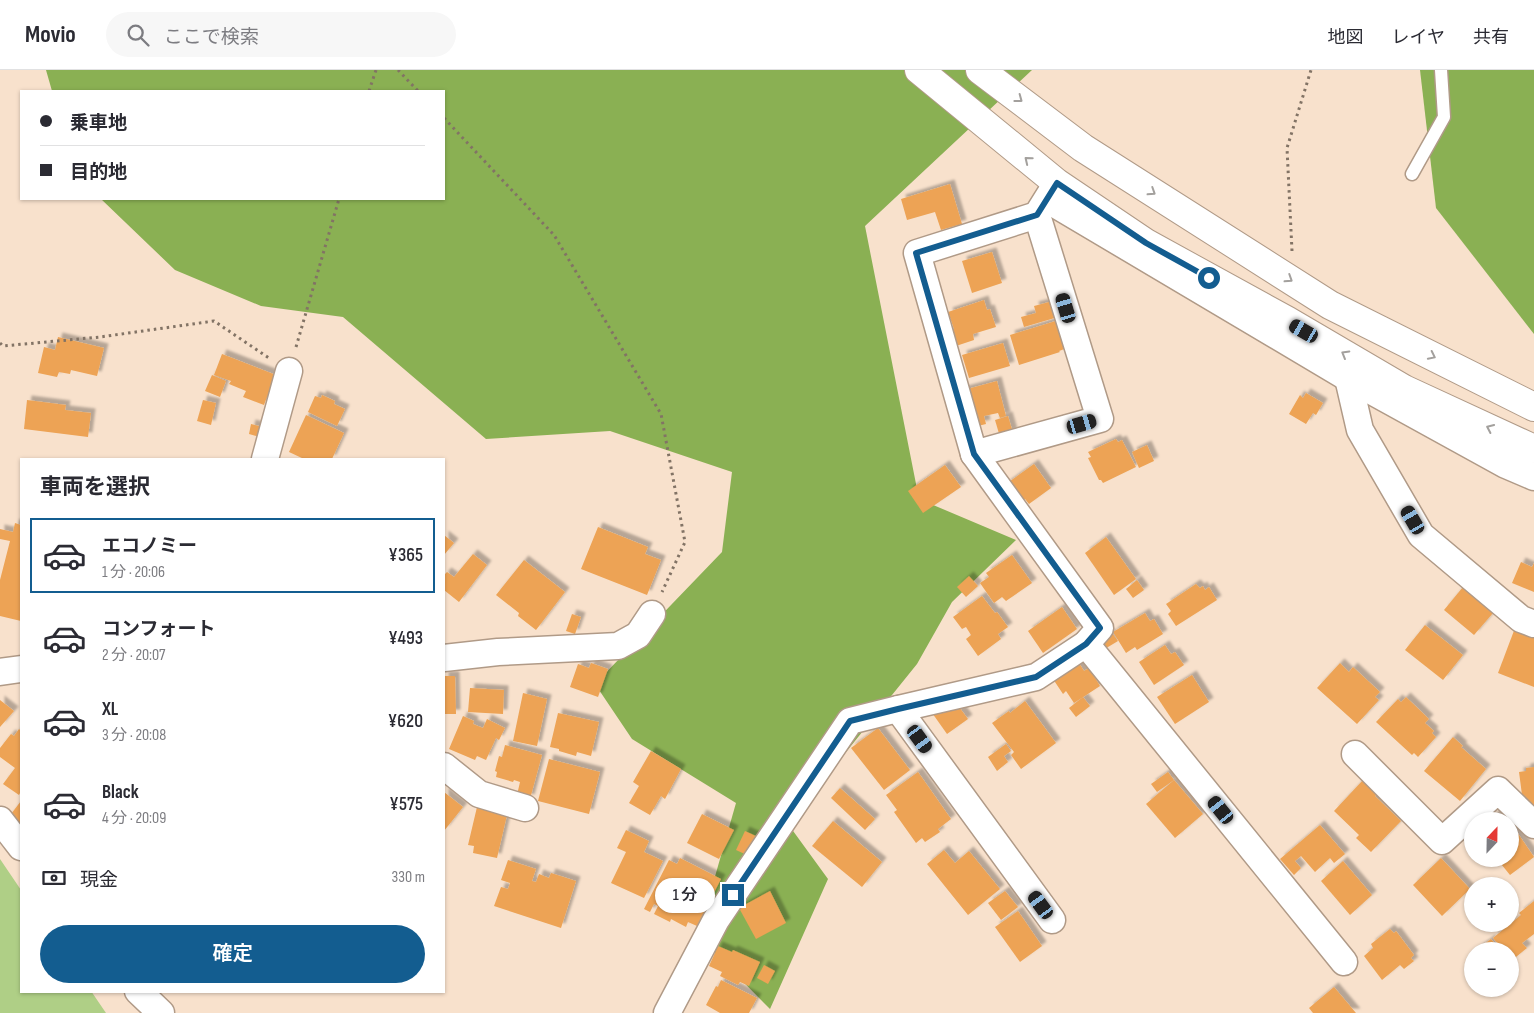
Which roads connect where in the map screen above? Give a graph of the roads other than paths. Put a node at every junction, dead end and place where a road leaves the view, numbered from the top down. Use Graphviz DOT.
graph roads {
  1 [pos="919,70"];
  2 [pos="980,70"];
  3 [pos="1441,70"];
  4 [pos="1412,174"];
  5 [pos="1047,199"];
  6 [pos="289,371"];
  7 [pos="1348,378"];
  8 [pos="1534,407"];
  9 [pos="1534,449"];
  10 [pos="974,454"];
  11 [pos="265,458"];
  12 [pos="1534,477"];
  13 [pos="652,614"];
  14 [pos="1534,624"];
  15 [pos="1086,644"];
  16 [pos="445,658"];
  17 [pos="20,669"];
  18 [pos="0,672"];
  19 [pos="898,709"];
  20 [pos="1355,754"];
  21 [pos="445,767"];
  22 [pos="525,808"];
  23 [pos="0,820"];
  24 [pos="1534,826"];
  25 [pos="20,846"];
  26 [pos="1052,920"];
  27 [pos="1344,962"];
  28 [pos="140,993"];
  29 [pos="161,1013"];
  30 [pos="667,1013"];
  5 -- 1 [label="street, one-way"];
  2 -- 8 [label="street, one-way"];
  3 -- 4 [label="lane"];
  5 -- 7 [label="street"];
  9 -- 5 [label="street, one-way"];
  5 -- 10 [label="street"];
  5 -- 10 [label="street"];
  6 -- 11 [label="street"];
  7 -- 12 [label="street"];
  7 -- 14 [label="street"];
  10 -- 15 [label="street"];
  13 -- 16 [label="street"];
  15 -- 19 [label="street"];
  15 -- 27 [label="street"];
  17 -- 18 [label="street"];
  19 -- 26 [label="street"];
  19 -- 30 [label="street"];
  20 -- 24 [label="street"];
  21 -- 22 [label="street"];
  23 -- 25 [label="street"];
  28 -- 29 [label="street"];
}
